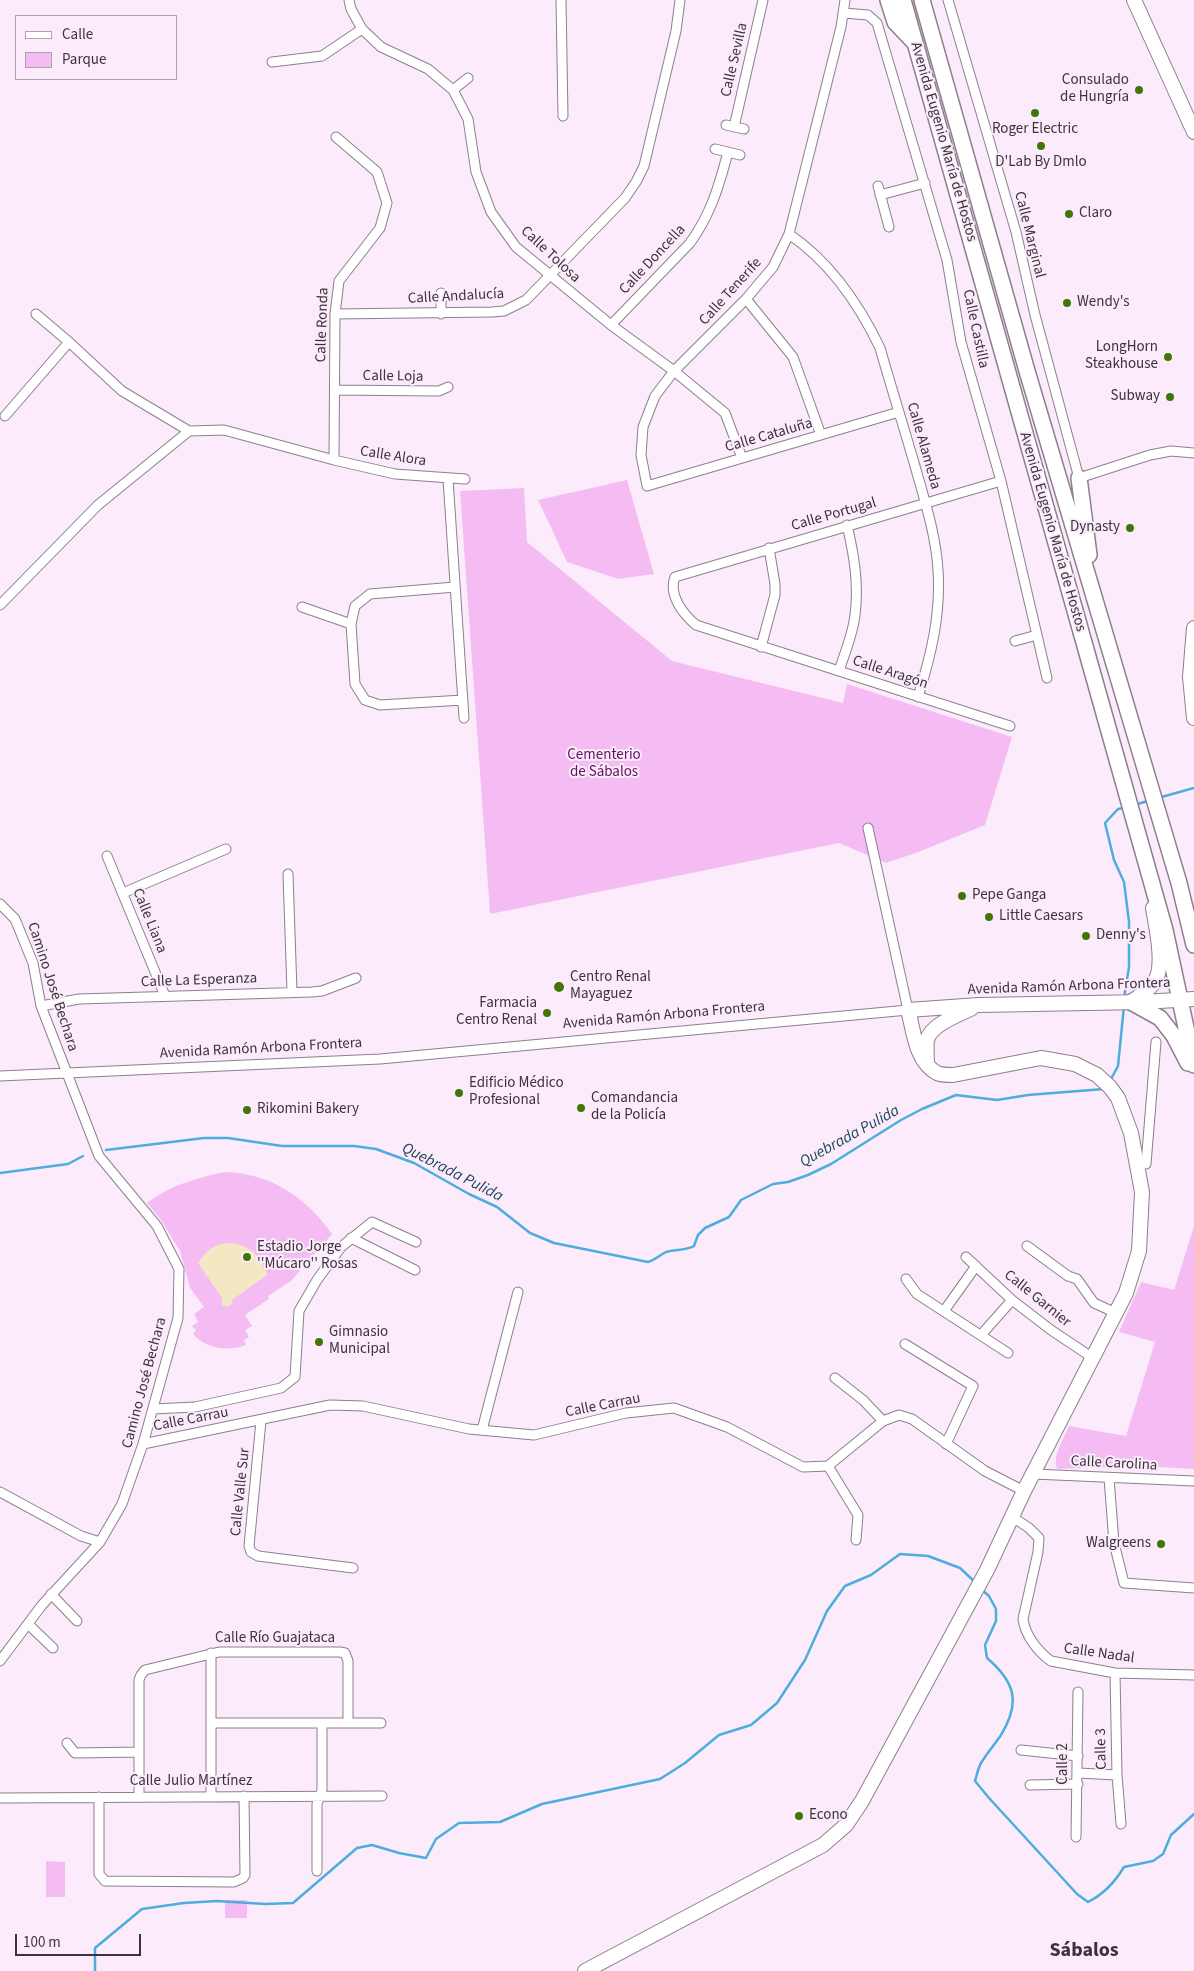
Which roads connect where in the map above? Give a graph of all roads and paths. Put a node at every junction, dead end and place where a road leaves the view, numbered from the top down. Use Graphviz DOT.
graph roads {
  1 [pos="349,0"];
  2 [pos="561,0"];
  3 [pos="680,0"];
  4 [pos="763,0"];
  5 [pos="844,0"];
  6 [pos="888,0"];
  7 [pos="903,0"];
  8 [pos="922,0"];
  9 [pos="948,0"];
  10 [pos="1134,0"];
  11 [pos="843,13"];
  12 [pos="362,29"];
  13 [pos="916,44"];
  14 [pos="272,62"];
  15 [pos="468,78"];
  16 [pos="453,90"];
  17 [pos="563,116"];
  18 [pos="744,129"];
  19 [pos="1194,132"];
  20 [pos="336,137"];
  21 [pos="716,149"];
  22 [pos="728,152"];
  23 [pos="740,155"];
  24 [pos="924,183"];
  25 [pos="889,227"];
  26 [pos="789,234"];
  27 [pos="550,276"];
  28 [pos="441,293"];
  29 [pos="746,299"];
  30 [pos="36,314"];
  31 [pos="335,314"];
  32 [pos="442,314"];
  33 [pos="611,325"];
  34 [pos="69,342"];
  35 [pos="674,371"];
  36 [pos="448,387"];
  37 [pos="336,390"];
  38 [pos="899,412"];
  39 [pos="5,416"];
  40 [pos="189,432"];
  41 [pos="821,435"];
  42 [pos="1194,453"];
  43 [pos="742,458"];
  44 [pos="334,460"];
  45 [pos="448,478"];
  46 [pos="1079,478"];
  47 [pos="465,479"];
  48 [pos="1000,481"];
  49 [pos="647,486"];
  50 [pos="925,503"];
  51 [pos="847,526"];
  52 [pos="769,548"];
  53 [pos="675,577"];
  54 [pos="455,587"];
  55 [pos="0,605"];
  56 [pos="1096,606"];
  57 [pos="302,607"];
  58 [pos="351,624"];
  59 [pos="1194,628"];
  60 [pos="1037,636"];
  61 [pos="1015,642"];
  62 [pos="761,647"];
  63 [pos="839,671"];
  64 [pos="1047,678"];
  65 [pos="918,697"];
  66 [pos="463,700"];
  67 [pos="464,718"];
  68 [pos="1194,718"];
  69 [pos="1010,726"];
  70 [pos="868,828"];
  71 [pos="226,850"];
  72 [pos="107,856"];
  73 [pos="1147,871"];
  74 [pos="288,874"];
  75 [pos="1179,883"];
  76 [pos="123,893"];
  77 [pos="0,904"];
  78 [pos="1194,919"];
  79 [pos="1194,945"];
  80 [pos="356,978"];
  81 [pos="292,992"];
  82 [pos="165,996"];
  83 [pos="1188,999"];
  84 [pos="1131,1002"];
  85 [pos="979,1005"];
  86 [pos="41,1006"];
  87 [pos="908,1010"];
  88 [pos="1156,1042"];
  89 [pos="927,1065"];
  90 [pos="1194,1065"];
  91 [pos="1194,1073"];
  92 [pos="67,1074"];
  93 [pos="0,1076"];
  94 [pos="1131,1133"];
  95 [pos="1149,1133"];
  96 [pos="1146,1164"];
  97 [pos="351,1238"];
  98 [pos="416,1242"];
  99 [pos="1027,1246"];
  100 [pos="966,1257"];
  101 [pos="976,1266"];
  102 [pos="415,1270"];
  103 [pos="906,1279"];
  104 [pos="518,1292"];
  105 [pos="1012,1300"];
  106 [pos="944,1311"];
  107 [pos="1116,1313"];
  108 [pos="981,1335"];
  109 [pos="905,1344"];
  110 [pos="1008,1354"];
  111 [pos="1093,1358"];
  112 [pos="835,1378"];
  113 [pos="153,1409"];
  114 [pos="261,1420"];
  115 [pos="883,1421"];
  116 [pos="482,1430"];
  117 [pos="143,1444"];
  118 [pos="946,1444"];
  119 [pos="828,1466"];
  120 [pos="1033,1474"];
  121 [pos="1109,1478"];
  122 [pos="1194,1481"];
  123 [pos="1024,1491"];
  124 [pos="0,1492"];
  125 [pos="1011,1516"];
  126 [pos="856,1540"];
  127 [pos="100,1542"];
  128 [pos="354,1568"];
  129 [pos="1194,1588"];
  130 [pos="51,1594"];
  131 [pos="77,1622"];
  132 [pos="28,1624"];
  133 [pos="53,1648"];
  134 [pos="210,1653"];
  135 [pos="0,1661"];
  136 [pos="1115,1673"];
  137 [pos="1194,1674"];
  138 [pos="1078,1692"];
  139 [pos="210,1723"];
  140 [pos="322,1723"];
  141 [pos="348,1723"];
  142 [pos="381,1723"];
  143 [pos="68,1743"];
  144 [pos="1021,1750"];
  145 [pos="139,1752"];
  146 [pos="1078,1756"];
  147 [pos="1078,1773"];
  148 [pos="1117,1775"];
  149 [pos="1078,1784"];
  150 [pos="1030,1785"];
  151 [pos="320,1795"];
  152 [pos="139,1796"];
  153 [pos="212,1796"];
  154 [pos="244,1796"];
  155 [pos="382,1796"];
  156 [pos="99,1797"];
  157 [pos="0,1798"];
  158 [pos="1121,1824"];
  159 [pos="1076,1837"];
  160 [pos="317,1871"];
  161 [pos="585,1971"];
  1 -- 12 [label="street, Calle Tolosa"];
  2 -- 17 [label="street"];
  3 -- 27 [label="street, Calle Andalucía"];
  4 -- 18 [label="street, Calle Sevilla"];
  5 -- 11 [label="street"];
  6 -- 13 [label="highway"];
  7 -- 13 [label="highway, Avenida Eugenio María de Hostos"];
  8 -- 56 [label="highway, Avenida Eugenio María de Hostos"];
  9 -- 46 [label="street, Calle Marginal"];
  10 -- 19 [label="main road"];
  11 -- 24 [label="street, Calle Castilla"];
  11 -- 26 [label="street, Calle Tenerife"];
  12 -- 14 [label="street"];
  12 -- 16 [label="street, Calle Tolosa"];
  13 -- 73 [label="highway, Avenida Eugenio María de Hostos"];
  15 -- 16 [label="street"];
  16 -- 27 [label="street, Calle Tolosa"];
  20 -- 31 [label="street, Calle Ronda"];
  21 -- 22 [label="street"];
  22 -- 23 [label="street"];
  22 -- 33 [label="street, Calle Doncella"];
  24 -- 25 [label="street"];
  24 -- 48 [label="street, Calle Castilla"];
  26 -- 29 [label="street, Calle Tenerife"];
  26 -- 38 [label="street, Calle Alameda"];
  27 -- 32 [label="street, Calle Andalucía"];
  27 -- 33 [label="street, Calle Tolosa"];
  28 -- 32 [label="street"];
  29 -- 35 [label="street, Calle Tenerife"];
  29 -- 41 [label="street"];
  30 -- 34 [label="street"];
  31 -- 32 [label="street, Calle Andalucía"];
  31 -- 37 [label="street, Calle Ronda"];
  33 -- 35 [label="street, Calle Tolosa"];
  34 -- 39 [label="street"];
  34 -- 40 [label="street"];
  35 -- 43 [label="street, Calle Tolosa"];
  35 -- 49 [label="street, Calle Tenerife"];
  36 -- 37 [label="street, Calle Loja"];
  37 -- 44 [label="street, Calle Ronda"];
  38 -- 41 [label="street, Calle Cataluña"];
  38 -- 50 [label="street, Calle Alameda"];
  40 -- 44 [label="street"];
  40 -- 55 [label="street"];
  41 -- 43 [label="street, Calle Cataluña"];
  42 -- 46 [label="street"];
  43 -- 49 [label="street, Calle Cataluña"];
  44 -- 45 [label="street, Calle Alora"];
  45 -- 47 [label="street, Calle Alora"];
  45 -- 54 [label="street"];
  46 -- 56 [label="highway"];
  48 -- 50 [label="street, Calle Portugal"];
  48 -- 60 [label="street, Calle Castilla"];
  50 -- 51 [label="street, Calle Portugal"];
  50 -- 65 [label="street, Calle Alameda"];
  51 -- 52 [label="street, Calle Portugal"];
  51 -- 63 [label="street"];
  52 -- 53 [label="street, Calle Portugal"];
  52 -- 62 [label="street"];
  53 -- 62 [label="street, Calle Aragón"];
  54 -- 58 [label="street"];
  54 -- 66 [label="street"];
  56 -- 75 [label="highway, Avenida Eugenio María de Hostos"];
  57 -- 58 [label="street"];
  58 -- 66 [label="street"];
  59 -- 68 [label="main road"];
  60 -- 61 [label="street"];
  60 -- 64 [label="street, Calle Castilla"];
  62 -- 63 [label="street, Calle Aragón"];
  63 -- 65 [label="street, Calle Aragón"];
  65 -- 69 [label="street, Calle Aragón"];
  66 -- 67 [label="street"];
  70 -- 87 [label="street"];
  71 -- 76 [label="street"];
  72 -- 76 [label="street, Calle Liana"];
  73 -- 83 [label="highway, Avenida Eugenio María de Hostos"];
  73 -- 84 [label="main road"];
  74 -- 81 [label="street"];
  75 -- 78 [label="highway"];
  75 -- 79 [label="highway, Avenida Eugenio María de Hostos"];
  76 -- 82 [label="street, Calle Liana"];
  77 -- 86 [label="street, Camino José Bechara"];
  80 -- 81 [label="street, Calle La Esperanza"];
  81 -- 82 [label="street, Calle La Esperanza"];
  82 -- 86 [label="street, Calle La Esperanza"];
  83 -- 84 [label="main road, Avenida Ramón Arbona Frontera"];
  83 -- 90 [label="highway, Avenida Eugenio María de Hostos"];
  84 -- 85 [label="main road, Avenida Ramón Arbona Frontera"];
  84 -- 91 [label="highway"];
  85 -- 87 [label="main road, Avenida Ramón Arbona Frontera"];
  85 -- 89 [label="main road"];
  86 -- 92 [label="street, Camino José Bechara"];
  87 -- 89 [label="main road"];
  87 -- 92 [label="street, Avenida Ramón Arbona Frontera"];
  88 -- 95 [label="street"];
  89 -- 94 [label="main road"];
  92 -- 93 [label="street, Avenida Ramón Arbona Frontera"];
  92 -- 113 [label="street, Camino José Bechara"];
  94 -- 95 [label="street"];
  94 -- 107 [label="main road"];
  95 -- 96 [label="street"];
  97 -- 98 [label="street"];
  97 -- 102 [label="street"];
  97 -- 113 [label="street"];
  99 -- 107 [label="street"];
  100 -- 101 [label="street, Calle Garnier"];
  101 -- 105 [label="street, Calle Garnier"];
  101 -- 106 [label="street"];
  103 -- 106 [label="street"];
  104 -- 116 [label="street"];
  105 -- 108 [label="street"];
  105 -- 111 [label="street, Calle Garnier"];
  106 -- 108 [label="street"];
  107 -- 111 [label="main road"];
  108 -- 110 [label="street"];
  109 -- 118 [label="street"];
  111 -- 120 [label="main road"];
  112 -- 115 [label="street"];
  113 -- 117 [label="street, Camino José Bechara"];
  114 -- 116 [label="street, Calle Carrau"];
  114 -- 117 [label="street, Calle Carrau"];
  114 -- 128 [label="street, Calle Valle Sur"];
  115 -- 118 [label="street"];
  115 -- 119 [label="street"];
  116 -- 119 [label="street, Calle Carrau"];
  117 -- 127 [label="street, Camino José Bechara"];
  118 -- 123 [label="street"];
  119 -- 126 [label="street"];
  120 -- 121 [label="street, Calle Carolina"];
  120 -- 123 [label="main road"];
  121 -- 122 [label="street, Calle Carolina"];
  121 -- 129 [label="street"];
  123 -- 125 [label="main road"];
  124 -- 127 [label="street"];
  125 -- 136 [label="street, Calle Nadal"];
  125 -- 161 [label="main road"];
  127 -- 130 [label="street, Camino José Bechara"];
  130 -- 131 [label="street"];
  130 -- 132 [label="street, Camino José Bechara"];
  132 -- 133 [label="street"];
  132 -- 135 [label="street, Camino José Bechara"];
  134 -- 139 [label="street"];
  134 -- 141 [label="street, Calle Río Guajataca"];
  134 -- 145 [label="street, Calle Río Guajataca"];
  136 -- 137 [label="street, Calle Nadal"];
  136 -- 148 [label="street, Calle 3"];
  138 -- 146 [label="street, Calle 2"];
  139 -- 140 [label="street"];
  139 -- 153 [label="street"];
  140 -- 141 [label="street"];
  140 -- 151 [label="street"];
  141 -- 142 [label="street"];
  143 -- 145 [label="street"];
  144 -- 146 [label="street"];
  145 -- 152 [label="street, Calle Río Guajataca"];
  146 -- 147 [label="street, Calle 2"];
  147 -- 148 [label="street"];
  147 -- 149 [label="street, Calle 2"];
  148 -- 158 [label="street, Calle 3"];
  149 -- 150 [label="street"];
  149 -- 159 [label="street, Calle 2"];
  151 -- 154 [label="street, Calle Julio Martínez"];
  151 -- 155 [label="street, Calle Julio Martínez"];
  151 -- 160 [label="street"];
  152 -- 153 [label="street, Calle Julio Martínez"];
  152 -- 156 [label="street, Calle Julio Martínez"];
  153 -- 154 [label="street, Calle Julio Martínez"];
  154 -- 156 [label="street"];
  156 -- 157 [label="street, Calle Julio Martínez"];
}
